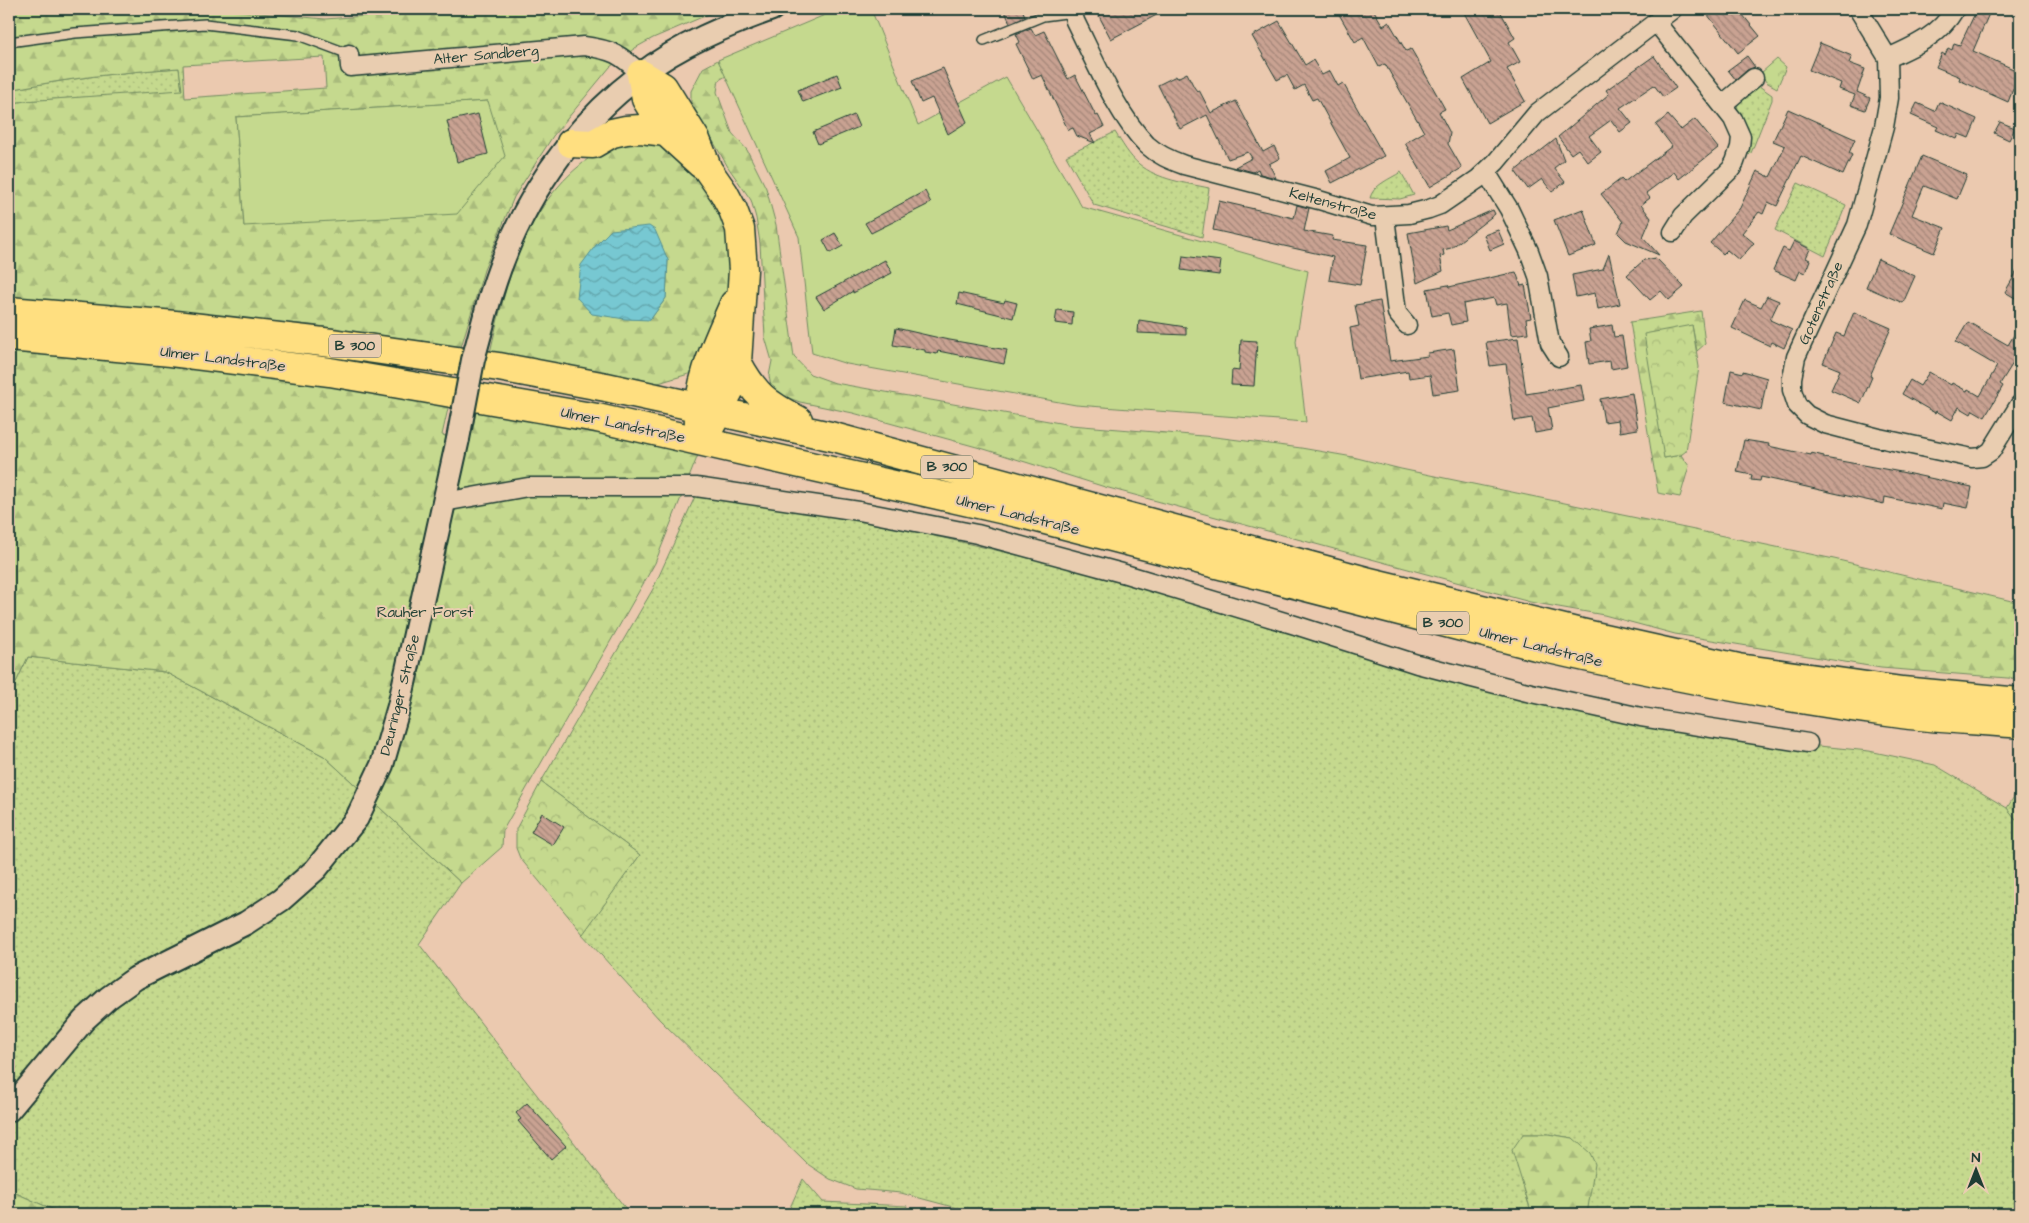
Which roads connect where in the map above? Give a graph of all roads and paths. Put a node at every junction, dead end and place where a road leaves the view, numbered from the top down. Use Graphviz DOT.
graph roads {
  1 [pos="772,9"];
  2 [pos="1673,9"];
  3 [pos="1858,9"];
  4 [pos="1955,9"];
  5 [pos="1074,10"];
  6 [pos="1656,22"];
  7 [pos="984,40"];
  8 [pos="9,42"];
  9 [pos="349,54"];
  10 [pos="1888,58"];
  11 [pos="636,69"];
  12 [pos="1754,78"];
  13 [pos="1722,105"];
  14 [pos="666,132"];
  15 [pos="571,143"];
  16 [pos="708,170"];
  17 [pos="1486,172"];
  18 [pos="1385,217"];
  19 [pos="1673,232"];
  20 [pos="741,289"];
  21 [pos="9,311"];
  22 [pos="1407,325"];
  23 [pos="9,336"];
  24 [pos="1559,357"];
  25 [pos="737,362"];
  26 [pos="2020,404"];
  27 [pos="709,409"];
  28 [pos="830,436"];
  29 [pos="700,441"];
  30 [pos="444,502"];
  31 [pos="2020,702"];
  32 [pos="2020,724"];
  33 [pos="1808,743"];
  34 [pos="9,1110"];
  1 -- 11 [label="street, Deuringer Straße"];
  2 -- 6 [label="street, Keltenstraße"];
  3 -- 10 [label="street"];
  4 -- 10 [label="street"];
  5 -- 7 [label="lane"];
  5 -- 18 [label="street, Keltenstraße"];
  6 -- 13 [label="street"];
  6 -- 17 [label="street, Keltenstraße"];
  8 -- 9 [label="lane"];
  9 -- 11 [label="street, Alter Sandberg"];
  10 -- 26 [label="street, Gotenstraße"];
  11 -- 14 [label="main road"];
  11 -- 15 [label="street, Deuringer Straße"];
  11 -- 16 [label="main road"];
  12 -- 13 [label="street"];
  13 -- 19 [label="street"];
  14 -- 15 [label="main road"];
  14 -- 16 [label="main road"];
  15 -- 30 [label="street, Deuringer Straße, bridge"];
  16 -- 20 [label="main road"];
  17 -- 18 [label="street, Keltenstraße"];
  17 -- 24 [label="street"];
  18 -- 22 [label="street"];
  20 -- 25 [label="main road"];
  20 -- 27 [label="main road"];
  21 -- 27 [label="main road, Ulmer Landstraße / B 300"];
  23 -- 29 [label="main road, Ulmer Landstraße / B 300"];
  25 -- 27 [label="main road"];
  25 -- 28 [label="main road"];
  27 -- 28 [label="main road, Ulmer Landstraße / B 300"];
  27 -- 29 [label="main road"];
  28 -- 31 [label="main road, Ulmer Landstraße / B 300"];
  29 -- 32 [label="main road, Ulmer Landstraße / B 300"];
  30 -- 33 [label="street"];
  30 -- 34 [label="street, Deuringer Straße"];
}
